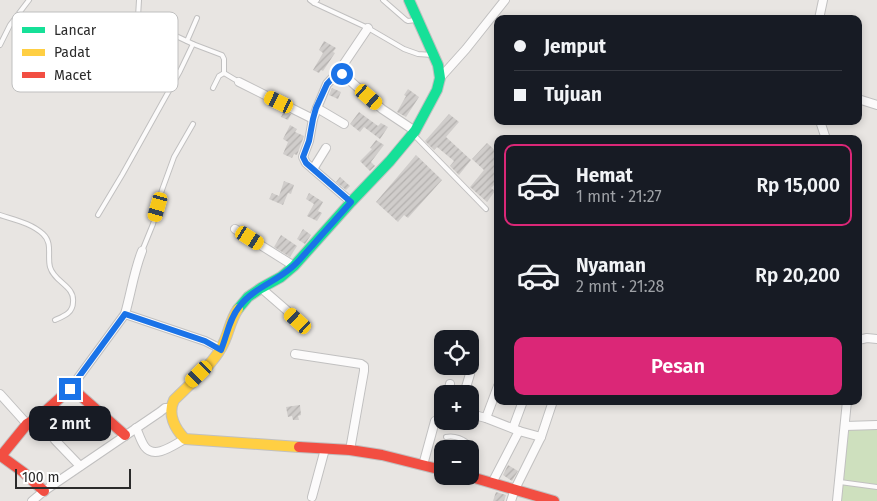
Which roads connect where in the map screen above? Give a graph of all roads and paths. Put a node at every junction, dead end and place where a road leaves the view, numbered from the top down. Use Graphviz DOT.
graph roads {
  1 [pos="29,0"];
  2 [pos="383,0"];
  3 [pos="409,0"];
  4 [pos="505,0"];
  5 [pos="823,0"];
  6 [pos="314,1"];
  7 [pos="20,12"];
  8 [pos="821,15"];
  9 [pos="197,18"];
  10 [pos="417,19"];
  11 [pos="12,21"];
  12 [pos="368,28"];
  13 [pos="178,37"];
  14 [pos="187,41"];
  15 [pos="194,44"];
  16 [pos="0,45"];
  17 [pos="433,54"];
  18 [pos="339,71"];
  19 [pos="224,73"];
  20 [pos="178,75"];
  21 [pos="440,78"];
  22 [pos="239,82"];
  23 [pos="212,88"];
  24 [pos="168,92"];
  25 [pos="862,100"];
  26 [pos="877,105"];
  27 [pos="316,108"];
  28 [pos="313,119"];
  29 [pos="193,124"];
  30 [pos="344,124"];
  31 [pos="414,132"];
  32 [pos="326,148"];
  33 [pos="313,169"];
  34 [pos="351,202"];
  35 [pos="486,209"];
  36 [pos="0,215"];
  37 [pos="98,215"];
  38 [pos="235,229"];
  39 [pos="142,251"];
  40 [pos="294,266"];
  41 [pos="261,288"];
  42 [pos="125,314"];
  43 [pos="55,320"];
  44 [pos="298,321"];
  45 [pos="877,338"];
  46 [pos="862,339"];
  47 [pos="221,350"];
  48 [pos="294,354"];
  49 [pos="70,389"];
  50 [pos="0,394"];
  51 [pos="494,397"];
  52 [pos="522,405"];
  53 [pos="552,405"];
  54 [pos="847,405"];
  55 [pos="171,408"];
  56 [pos="40,416"];
  57 [pos="479,416"];
  58 [pos="486,418"];
  59 [pos="27,424"];
  60 [pos="877,425"];
  61 [pos="434,426"];
  62 [pos="845,426"];
  63 [pos="136,428"];
  64 [pos="516,429"];
  65 [pos="125,435"];
  66 [pos="446,437"];
  67 [pos="541,437"];
  68 [pos="185,439"];
  69 [pos="464,440"];
  70 [pos="325,450"];
  71 [pos="350,450"];
  72 [pos="0,456"];
  73 [pos="423,465"];
  74 [pos="80,466"];
  75 [pos="434,468"];
  76 [pos="479,479"];
  77 [pos="839,482"];
  78 [pos="492,483"];
  79 [pos="877,487"];
  80 [pos="515,489"];
  81 [pos="44,491"];
  82 [pos="312,496"];
  83 [pos="32,501"];
  84 [pos="511,501"];
  85 [pos="554,501"];
  86 [pos="837,501"];
  1 -- 7 [label="lane"];
  2 -- 10 [label="lane"];
  3 -- 10 [label="street"];
  4 -- 21 [label="street"];
  5 -- 8 [label="street"];
  6 -- 12 [label="lane"];
  9 -- 14 [label="lane"];
  10 -- 17 [label="street"];
  11 -- 16 [label="lane"];
  12 -- 17 [label="lane"];
  12 -- 18 [label="street"];
  13 -- 14 [label="lane"];
  14 -- 15 [label="lane"];
  15 -- 19 [label="lane"];
  15 -- 20 [label="lane"];
  17 -- 21 [label="street"];
  18 -- 27 [label="street"];
  18 -- 31 [label="street"];
  19 -- 22 [label="lane"];
  19 -- 23 [label="lane"];
  21 -- 31 [label="street"];
  22 -- 28 [label="street"];
  24 -- 37 [label="lane"];
  25 -- 26 [label="street"];
  27 -- 28 [label="street"];
  27 -- 30 [label="street"];
  28 -- 33 [label="street"];
  29 -- 39 [label="lane"];
  31 -- 34 [label="street"];
  31 -- 35 [label="lane"];
  32 -- 33 [label="street"];
  33 -- 34 [label="street"];
  34 -- 40 [label="street"];
  36 -- 43 [label="lane"];
  38 -- 40 [label="street"];
  39 -- 42 [label="street"];
  40 -- 41 [label="street"];
  41 -- 44 [label="street"];
  41 -- 47 [label="street"];
  42 -- 47 [label="street"];
  42 -- 49 [label="street"];
  45 -- 46 [label="street"];
  47 -- 55 [label="street"];
  48 -- 71 [label="street"];
  49 -- 56 [label="street"];
  49 -- 65 [label="street"];
  50 -- 59 [label="street"];
  51 -- 58 [label="street"];
  52 -- 64 [label="street"];
  53 -- 67 [label="street"];
  54 -- 62 [label="street"];
  55 -- 63 [label="street"];
  55 -- 68 [label="street"];
  56 -- 59 [label="street"];
  56 -- 74 [label="street"];
  57 -- 58 [label="street"];
  58 -- 64 [label="street"];
  59 -- 72 [label="street"];
  60 -- 62 [label="street"];
  61 -- 73 [label="street"];
  62 -- 77 [label="street"];
  63 -- 65 [label="street"];
  63 -- 68 [label="street"];
  64 -- 67 [label="street"];
  64 -- 78 [label="street"];
  65 -- 74 [label="street"];
  66 -- 69 [label="lane"];
  67 -- 80 [label="street"];
  68 -- 70 [label="street"];
  70 -- 71 [label="street"];
  70 -- 82 [label="street"];
  71 -- 73 [label="street"];
  72 -- 81 [label="street"];
  73 -- 75 [label="street"];
  74 -- 81 [label="street"];
  76 -- 78 [label="street"];
  77 -- 79 [label="lane"];
  77 -- 86 [label="street"];
  78 -- 80 [label="street"];
  80 -- 84 [label="street"];
  80 -- 85 [label="street"];
  81 -- 83 [label="street"];
}
